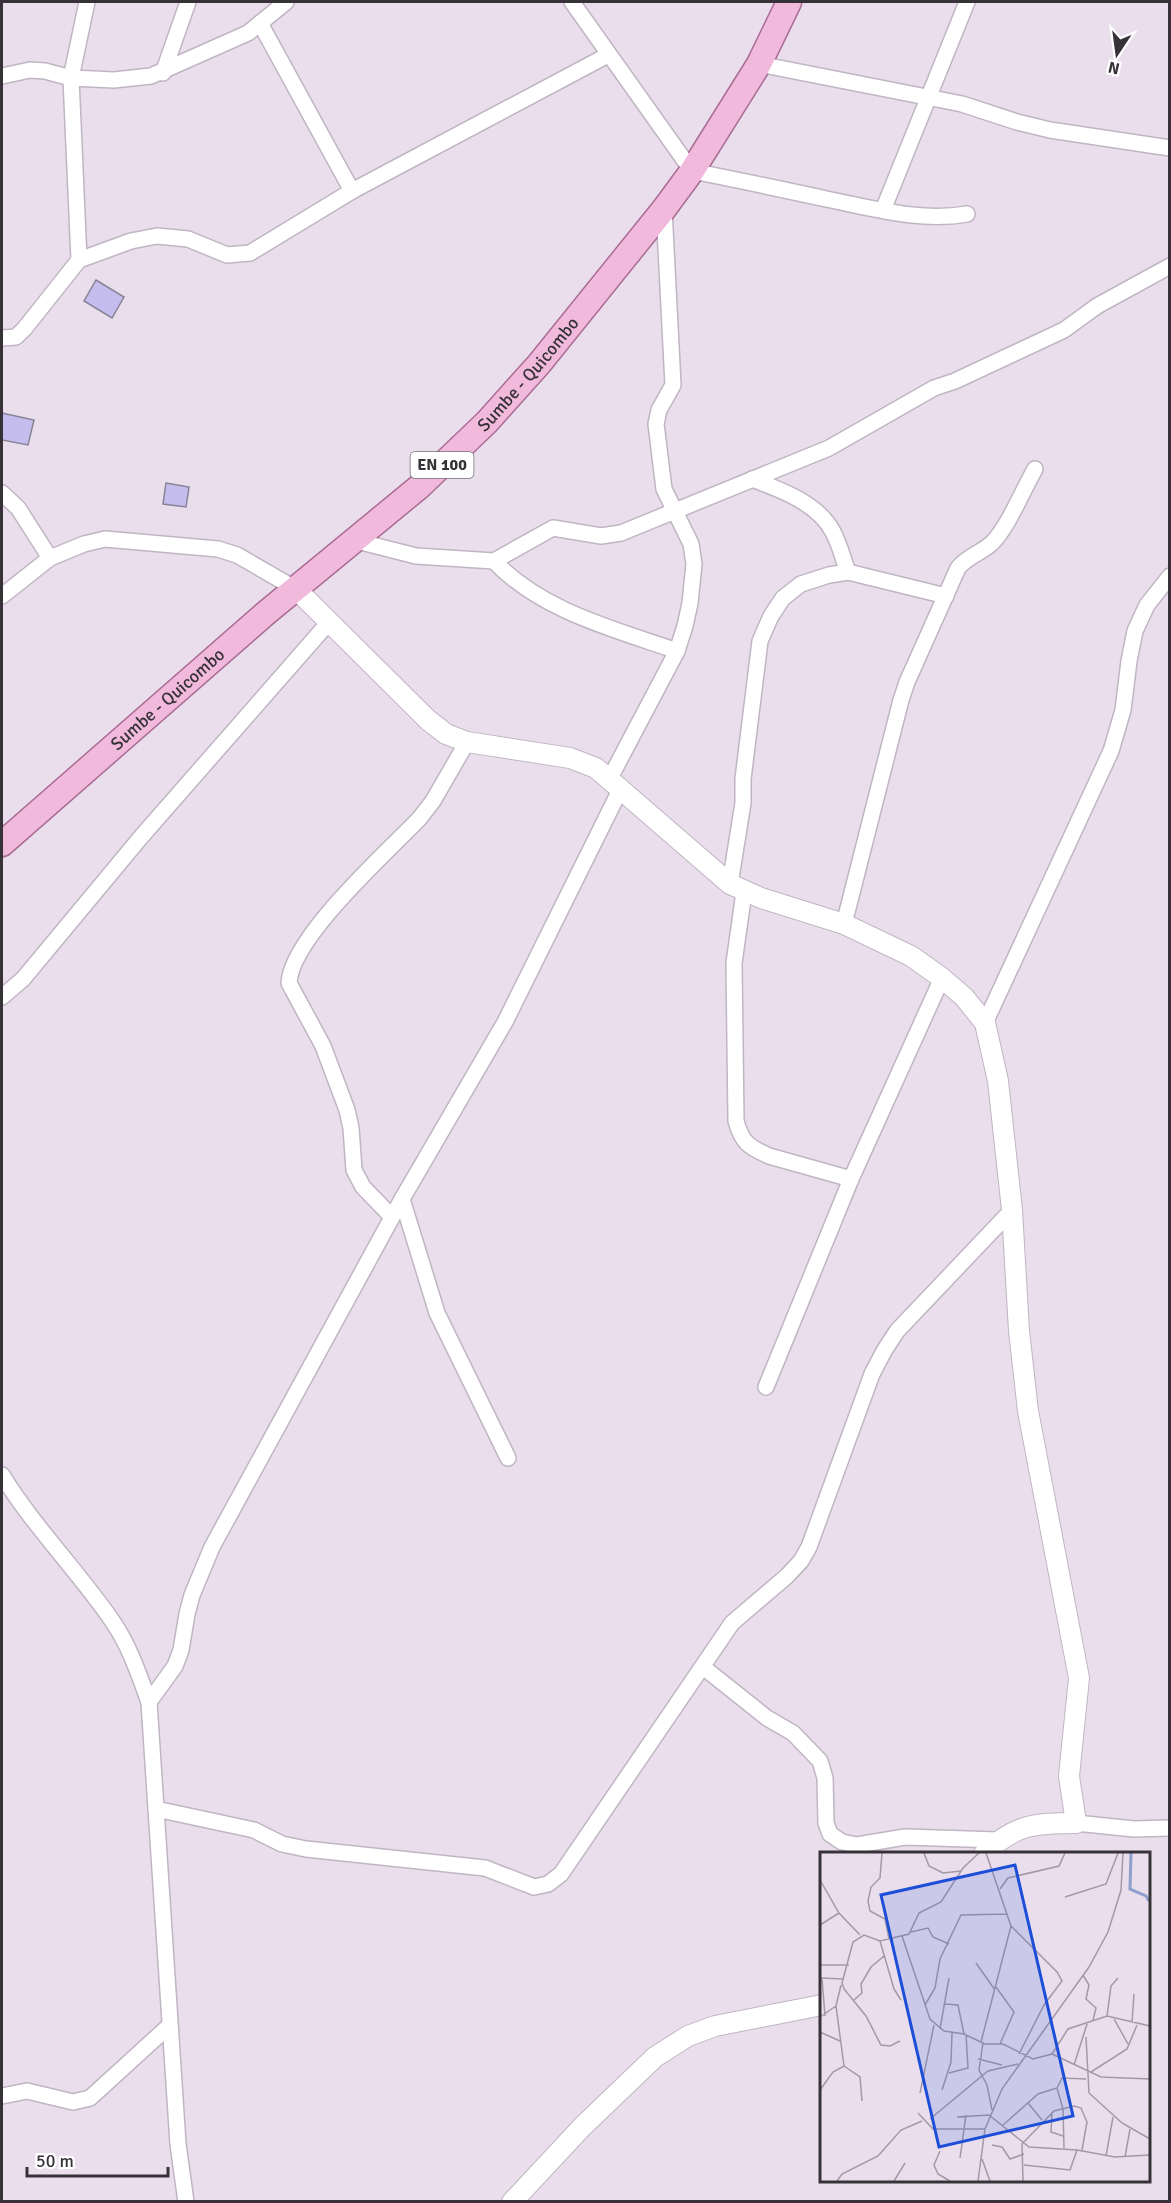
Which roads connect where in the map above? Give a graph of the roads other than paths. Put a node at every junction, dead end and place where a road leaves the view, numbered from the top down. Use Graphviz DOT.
graph roads {
  1 [pos="87,2"];
  2 [pos="188,2"];
  3 [pos="286,2"];
  4 [pos="572,2"];
  5 [pos="789,2"];
  6 [pos="967,2"];
  7 [pos="260,23"];
  8 [pos="608,55"];
  9 [pos="759,64"];
  10 [pos="163,72"];
  11 [pos="2,76"];
  12 [pos="71,78"];
  13 [pos="928,98"];
  14 [pos="1170,148"];
  15 [pos="692,171"];
  16 [pos="352,191"];
  17 [pos="664,209"];
  18 [pos="884,210"];
  19 [pos="967,214"];
  20 [pos="79,260"];
  21 [pos="1170,266"];
  22 [pos="2,338"];
  23 [pos="1035,469"];
  24 [pos="752,479"];
  25 [pos="2,493"];
  26 [pos="674,510"];
  27 [pos="353,540"];
  28 [pos="50,558"];
  29 [pos="494,561"];
  30 [pos="848,572"];
  31 [pos="1170,576"];
  32 [pos="296,589"];
  33 [pos="946,596"];
  34 [pos="2,597"];
  35 [pos="330,621"];
  36 [pos="677,651"];
  37 [pos="467,742"];
  38 [pos="615,784"];
  39 [pos="2,844"];
  40 [pos="737,888"];
  41 [pos="844,924"];
  42 [pos="942,978"];
  43 [pos="2,997"];
  44 [pos="985,1023"];
  45 [pos="851,1179"];
  46 [pos="402,1199"];
  47 [pos="1012,1210"];
  48 [pos="392,1217"];
  49 [pos="766,1387"];
  50 [pos="508,1458"];
  51 [pos="2,1474"];
  52 [pos="703,1667"];
  53 [pos="149,1702"];
  54 [pos="156,1809"];
  55 [pos="1076,1823"];
  56 [pos="1170,1828"];
  57 [pos="991,1847"];
  58 [pos="820,2005"];
  59 [pos="170,2025"];
  60 [pos="2,2096"];
  61 [pos="186,2202"];
  62 [pos="512,2202"];
  1 -- 12 [label="street"];
  2 -- 10 [label="street"];
  3 -- 7 [label="street"];
  4 -- 8 [label="street"];
  5 -- 9 [label="main road, Sumbe - Quicombo / EN 100"];
  6 -- 13 [label="street"];
  7 -- 10 [label="street"];
  7 -- 16 [label="street"];
  8 -- 15 [label="street"];
  8 -- 16 [label="street"];
  9 -- 13 [label="street"];
  9 -- 15 [label="main road, Sumbe - Quicombo / EN 100"];
  10 -- 12 [label="street"];
  11 -- 12 [label="street"];
  12 -- 20 [label="street"];
  13 -- 14 [label="street"];
  13 -- 18 [label="street"];
  15 -- 17 [label="main road, Sumbe - Quicombo / EN 100"];
  15 -- 18 [label="street"];
  16 -- 20 [label="street"];
  17 -- 26 [label="street"];
  17 -- 27 [label="main road, Sumbe - Quicombo / EN 100"];
  18 -- 19 [label="street"];
  20 -- 22 [label="street"];
  21 -- 24 [label="street"];
  23 -- 33 [label="street"];
  24 -- 26 [label="street"];
  24 -- 30 [label="street"];
  25 -- 28 [label="street"];
  26 -- 29 [label="street"];
  26 -- 36 [label="street"];
  27 -- 29 [label="street"];
  27 -- 32 [label="main road, Sumbe - Quicombo / EN 100"];
  28 -- 32 [label="street"];
  28 -- 34 [label="street"];
  29 -- 36 [label="street"];
  30 -- 33 [label="street"];
  30 -- 40 [label="street"];
  31 -- 44 [label="street"];
  32 -- 35 [label="street"];
  32 -- 39 [label="main road, Sumbe - Quicombo / EN 100"];
  33 -- 41 [label="street"];
  35 -- 37 [label="street"];
  35 -- 43 [label="street"];
  36 -- 38 [label="street"];
  37 -- 38 [label="street"];
  37 -- 48 [label="street"];
  38 -- 40 [label="street"];
  38 -- 46 [label="street"];
  40 -- 41 [label="street"];
  40 -- 45 [label="street"];
  41 -- 42 [label="street"];
  42 -- 44 [label="street"];
  42 -- 45 [label="street"];
  44 -- 47 [label="street"];
  45 -- 49 [label="street"];
  46 -- 48 [label="street"];
  46 -- 50 [label="street"];
  47 -- 52 [label="street"];
  47 -- 55 [label="street"];
  48 -- 53 [label="street"];
  51 -- 53 [label="street"];
  52 -- 54 [label="street"];
  52 -- 57 [label="street"];
  53 -- 54 [label="street"];
  54 -- 59 [label="street"];
  55 -- 56 [label="street"];
  55 -- 57 [label="street"];
  58 -- 62 [label="street"];
  59 -- 60 [label="street"];
  59 -- 61 [label="street"];
}
